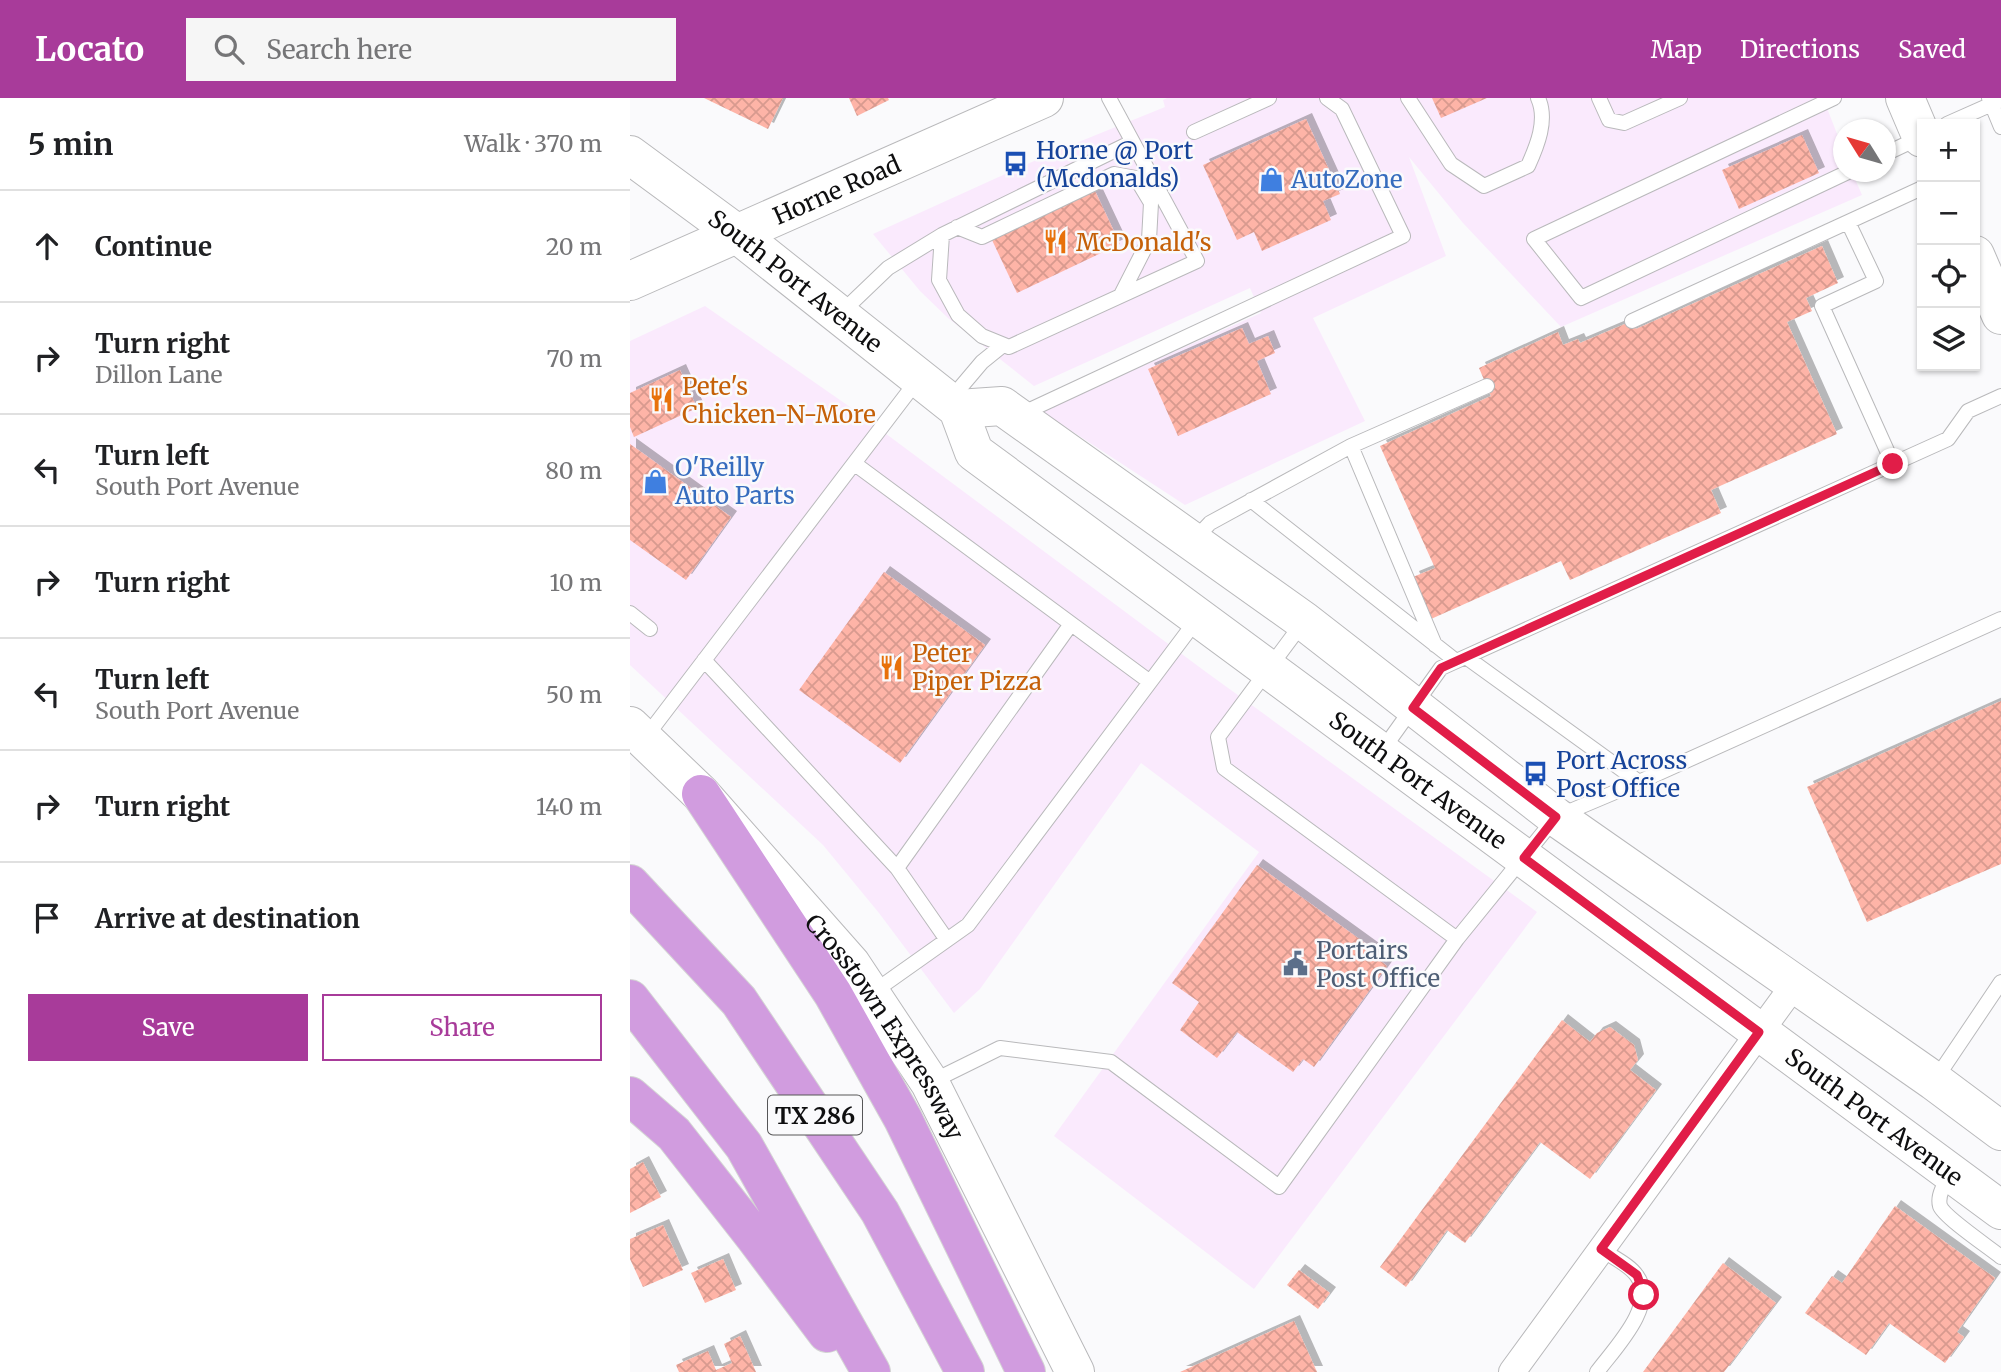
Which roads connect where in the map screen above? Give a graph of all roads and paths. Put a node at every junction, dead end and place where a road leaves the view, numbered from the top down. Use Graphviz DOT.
graph roads {
  1 [pos="1044,98"];
  2 [pos="1109,98"];
  3 [pos="1269,98"];
  4 [pos="1327,98"];
  5 [pos="1408,98"];
  6 [pos="1538,98"];
  7 [pos="1599,98"];
  8 [pos="1680,98"];
  9 [pos="1834,98"];
  10 [pos="1905,98"];
  11 [pos="1993,100"];
  12 [pos="1957,119"];
  13 [pos="1917,126"];
  14 [pos="2001,127"];
  15 [pos="1194,132"];
  16 [pos="1917,139"];
  17 [pos="1132,142"];
  18 [pos="1896,149"];
  19 [pos="630,155"];
  20 [pos="1833,179"];
  21 [pos="1917,190"];
  22 [pos="1848,222"];
  23 [pos="957,228"];
  24 [pos="736,233"];
  25 [pos="942,235"];
  26 [pos="1980,267"];
  27 [pos="630,281"];
  28 [pos="1121,295"];
  29 [pos="839,315"];
  30 [pos="2001,315"];
  31 [pos="1632,321"];
  32 [pos="1003,345"];
  33 [pos="919,378"];
  34 [pos="1487,386"];
  35 [pos="2001,396"];
  36 [pos="953,406"];
  37 [pos="1016,416"];
  38 [pos="1351,446"];
  39 [pos="855,464"];
  40 [pos="1893,464"];
  41 [pos="1251,500"];
  42 [pos="1193,541"];
  43 [pos="630,613"];
  44 [pos="1199,618"];
  45 [pos="2001,619"];
  46 [pos="1304,621"];
  47 [pos="1071,624"];
  48 [pos="650,629"];
  49 [pos="1435,646"];
  50 [pos="1461,659"];
  51 [pos="704,660"];
  52 [pos="1269,669"];
  53 [pos="1150,682"];
  54 [pos="1413,708"];
  55 [pos="637,732"];
  56 [pos="1381,753"];
  57 [pos="1639,782"];
  58 [pos="701,794"];
  59 [pos="1556,817"];
  60 [pos="1524,858"];
  61 [pos="897,868"];
  62 [pos="630,884"];
  63 [pos="1457,939"];
  64 [pos="947,940"];
  65 [pos="2001,982"];
  66 [pos="1794,985"];
  67 [pos="871,994"];
  68 [pos="630,999"];
  69 [pos="1759,1032"];
  70 [pos="1934,1081"];
  71 [pos="930,1083"];
  72 [pos="630,1096"];
  73 [pos="2001,1131"];
  74 [pos="1951,1173"];
  75 [pos="2001,1210"];
  76 [pos="1601,1249"];
  77 [pos="2001,1257"];
  78 [pos="856,1372"];
  79 [pos="871,1372"];
  80 [pos="965,1372"];
  81 [pos="1026,1372"];
  82 [pos="1075,1372"];
  83 [pos="1512,1372"];
  84 [pos="1597,1372"];
  1 -- 24 [label="main road, Horne Road"];
  2 -- 17 [label="lane"];
  3 -- 15 [label="lane"];
  4 -- 37 [label="lane"];
  5 -- 6 [label="lane"];
  7 -- 8 [label="lane"];
  9 -- 20 [label="lane"];
  10 -- 13 [label="main road"];
  11 -- 12 [label="lane"];
  11 -- 14 [label="lane"];
  16 -- 18 [label="lane"];
  17 -- 23 [label="lane"];
  17 -- 28 [label="lane"];
  19 -- 24 [label="main road, South Port Avenue"];
  21 -- 22 [label="lane"];
  22 -- 31 [label="lane"];
  22 -- 40 [label="lane"];
  23 -- 25 [label="lane"];
  23 -- 28 [label="lane"];
  24 -- 27 [label="main road, Horne Road"];
  24 -- 29 [label="main road, South Port Avenue"];
  25 -- 29 [label="lane"];
  25 -- 32 [label="lane"];
  26 -- 30 [label="main road"];
  28 -- 32 [label="lane"];
  29 -- 33 [label="main road, South Port Avenue"];
  32 -- 36 [label="lane"];
  33 -- 36 [label="main road, South Port Avenue"];
  33 -- 39 [label="lane"];
  34 -- 38 [label="lane"];
  35 -- 40 [label="lane"];
  36 -- 37 [label="main road"];
  36 -- 44 [label="main road, South Port Avenue"];
  37 -- 42 [label="main road"];
  38 -- 41 [label="lane"];
  38 -- 49 [label="lane"];
  39 -- 47 [label="lane"];
  39 -- 51 [label="lane"];
  40 -- 50 [label="lane"];
  41 -- 42 [label="lane"];
  41 -- 49 [label="lane"];
  42 -- 46 [label="main road"];
  43 -- 48 [label="lane"];
  44 -- 52 [label="main road, South Port Avenue"];
  44 -- 53 [label="lane"];
  45 -- 57 [label="lane"];
  46 -- 52 [label="lane"];
  46 -- 54 [label="main road"];
  47 -- 53 [label="lane"];
  47 -- 61 [label="lane"];
  49 -- 50 [label="lane"];
  50 -- 54 [label="lane"];
  50 -- 57 [label="lane"];
  51 -- 55 [label="lane"];
  51 -- 61 [label="lane"];
  52 -- 56 [label="main road, South Port Avenue"];
  52 -- 63 [label="lane"];
  53 -- 64 [label="lane"];
  54 -- 56 [label="lane"];
  54 -- 59 [label="main road"];
  55 -- 58 [label="main road, Crosstown Expressway"];
  56 -- 60 [label="main road, South Port Avenue"];
  57 -- 59 [label="lane"];
  58 -- 67 [label="main road, Crosstown Expressway"];
  58 -- 81 [label="highway"];
  59 -- 60 [label="lane"];
  59 -- 66 [label="main road"];
  60 -- 63 [label="lane"];
  60 -- 69 [label="main road, South Port Avenue"];
  61 -- 64 [label="lane"];
  62 -- 80 [label="highway, TX 286"];
  63 -- 71 [label="lane"];
  64 -- 67 [label="lane"];
  65 -- 70 [label="lane"];
  66 -- 69 [label="street"];
  66 -- 70 [label="main road"];
  67 -- 71 [label="main road, Crosstown Expressway"];
  68 -- 79 [label="highway, TX 286"];
  69 -- 74 [label="main road, South Port Avenue"];
  69 -- 76 [label="street"];
  70 -- 73 [label="main road"];
  71 -- 82 [label="main road, Crosstown Expressway"];
  72 -- 78 [label="highway"];
  74 -- 75 [label="main road, South Port Avenue"];
  74 -- 77 [label="lane"];
  76 -- 83 [label="street"];
  76 -- 84 [label="lane"];
}
